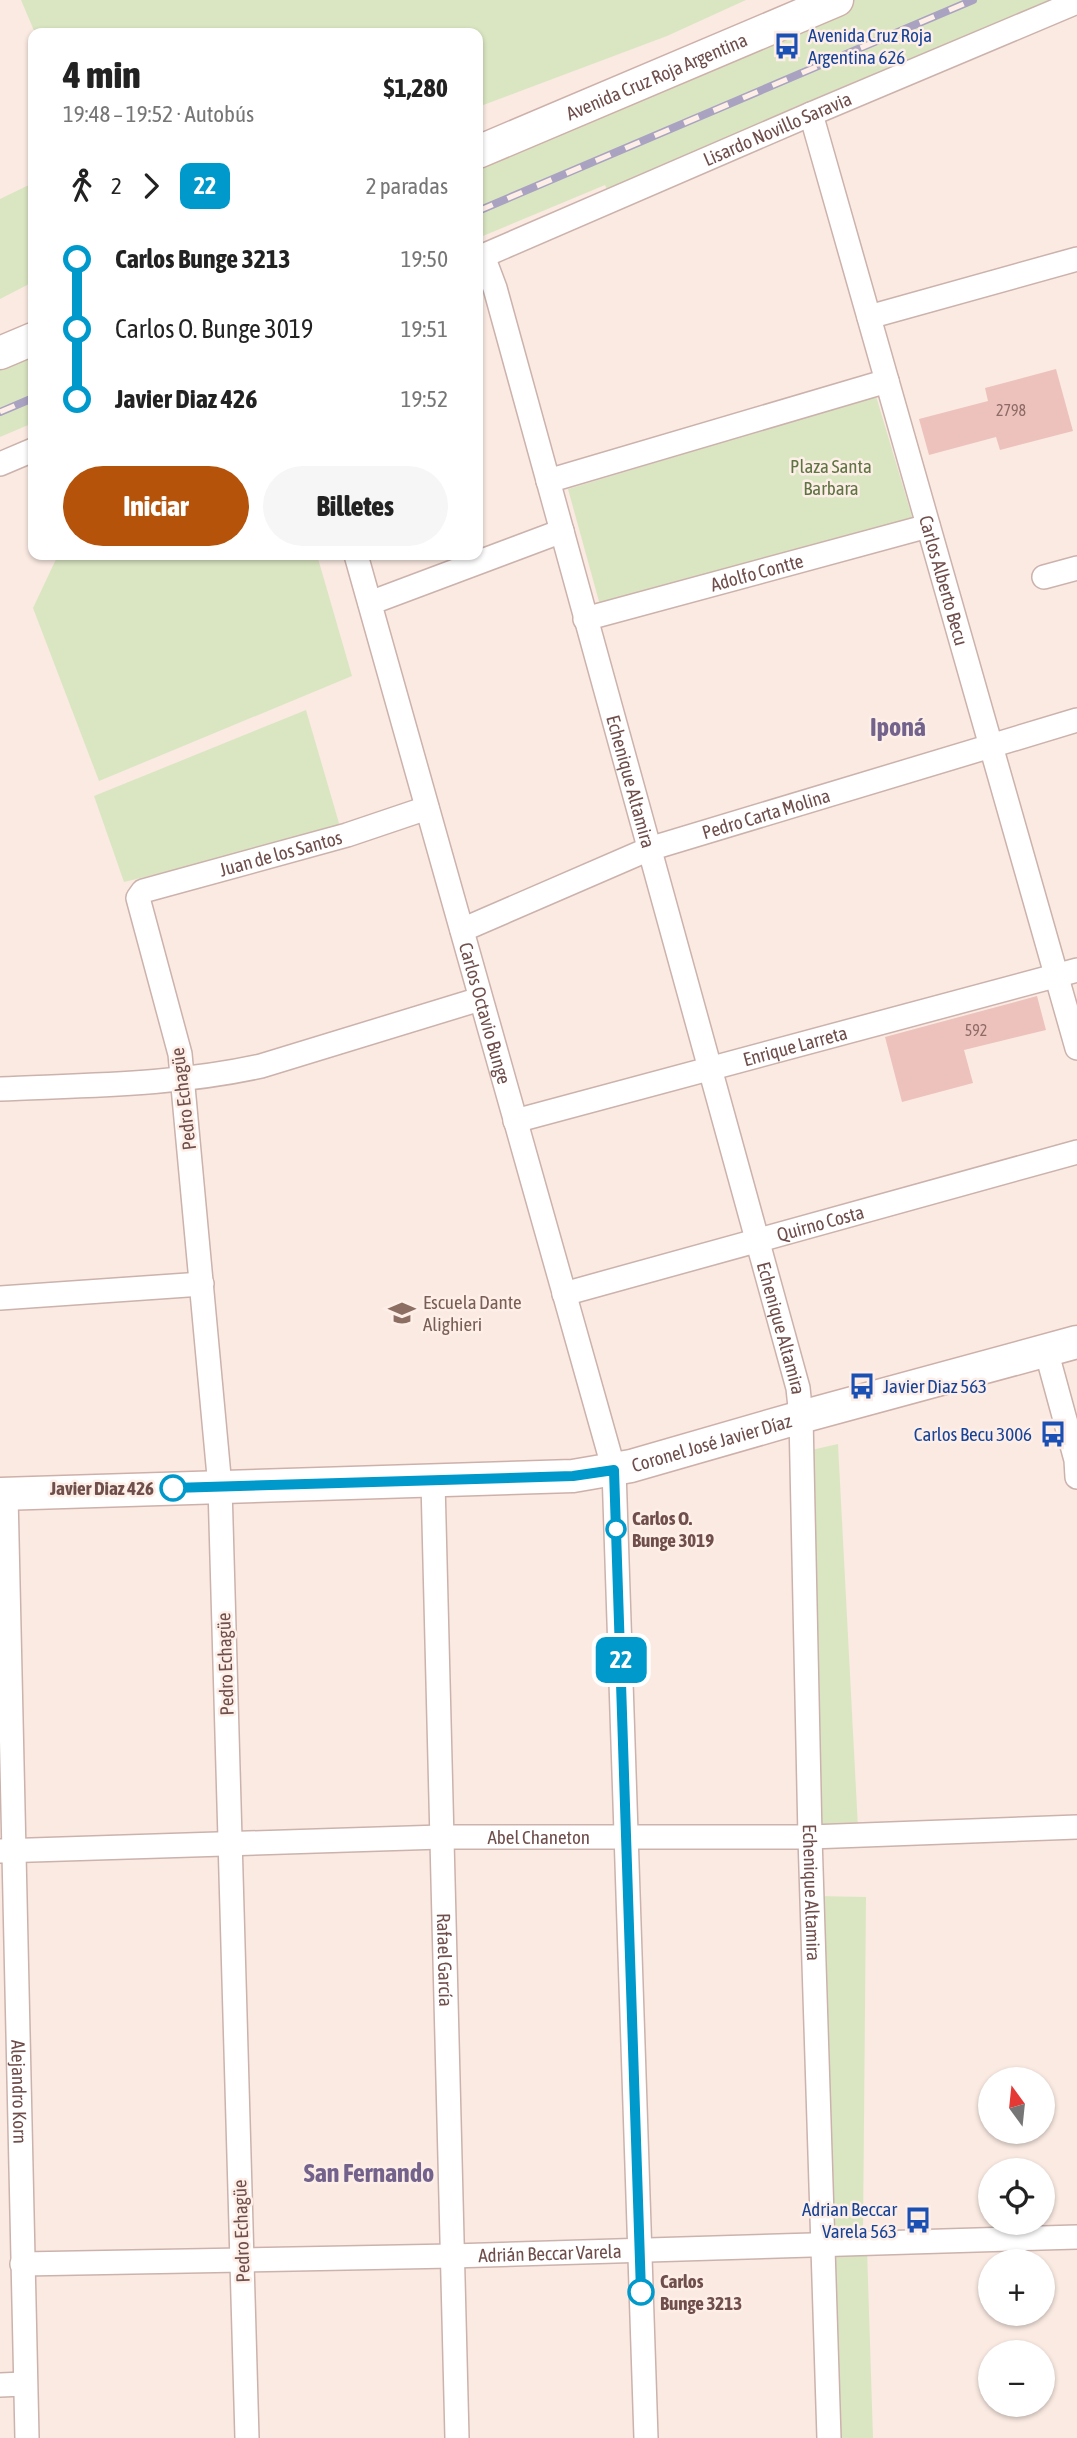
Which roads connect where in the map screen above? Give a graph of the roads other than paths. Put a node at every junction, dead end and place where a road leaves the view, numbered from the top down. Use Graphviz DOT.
graph roads {
  1 [pos="837,0"];
  2 [pos="1077,2"];
  3 [pos="811,114"];
  4 [pos="483,150"];
  5 [pos="483,256"];
  6 [pos="1077,259"];
  7 [pos="483,261"];
  8 [pos="869,317"];
  9 [pos="28,341"];
  10 [pos="0,354"];
  11 [pos="887,381"];
  12 [pos="28,452"];
  13 [pos="0,464"];
  14 [pos="548,481"];
  15 [pos="928,526"];
  16 [pos="562,531"];
  17 [pos="357,560"];
  18 [pos="1077,568"];
  19 [pos="1044,577"];
  20 [pos="370,603"];
  21 [pos="585,619"];
  22 [pos="1077,719"];
  23 [pos="990,744"];
  24 [pos="427,808"];
  25 [pos="649,849"];
  26 [pos="138,898"];
  27 [pos="462,930"];
  28 [pos="1067,972"];
  29 [pos="480,999"];
  30 [pos="1077,1048"];
  31 [pos="711,1068"];
  32 [pos="183,1079"];
  33 [pos="0,1089"];
  34 [pos="516,1121"];
  35 [pos="1077,1152"];
  36 [pos="757,1240"];
  37 [pos="202,1284"];
  38 [pos="564,1294"];
  39 [pos="0,1298"];
  40 [pos="1077,1342"];
  41 [pos="1046,1350"];
  42 [pos="801,1417"];
  43 [pos="614,1470"];
  44 [pos="1077,1477"];
  45 [pos="433,1482"];
  46 [pos="220,1487"];
  47 [pos="3,1494"];
  48 [pos="5,1678"];
  49 [pos="1077,1827"];
  50 [pos="627,1836"];
  51 [pos="810,1837"];
  52 [pos="441,1838"];
  53 [pos="230,1843"];
  54 [pos="7,1851"];
  55 [pos="10,2201"];
  56 [pos="1077,2236"];
  57 [pos="822,2245"];
  58 [pos="640,2250"];
  59 [pos="452,2256"];
  60 [pos="242,2261"];
  61 [pos="22,2264"];
  62 [pos="24,2384"];
  63 [pos="0,2385"];
  64 [pos="27,2438"];
  65 [pos="247,2438"];
  66 [pos="457,2438"];
  67 [pos="646,2438"];
  68 [pos="829,2438"];
  1 -- 4 [label="main road, Avenida Cruz Roja Argentina"];
  2 -- 3 [label="street, Lisardo Novillo Saravia"];
  3 -- 5 [label="street, Lisardo Novillo Saravia"];
  3 -- 8 [label="street, Carlos Alberto Becu"];
  6 -- 8 [label="street"];
  7 -- 14 [label="street, Echenique Altamira"];
  8 -- 11 [label="street, Carlos Alberto Becu"];
  9 -- 10 [label="main road"];
  11 -- 14 [label="street"];
  11 -- 15 [label="street, Carlos Alberto Becu"];
  12 -- 13 [label="street"];
  14 -- 16 [label="street, Echenique Altamira"];
  15 -- 21 [label="street, Adolfo Contte"];
  15 -- 23 [label="street, Carlos Alberto Becu"];
  16 -- 20 [label="street"];
  16 -- 21 [label="street, Echenique Altamira"];
  17 -- 20 [label="street, Carlos Octavio Bunge"];
  18 -- 19 [label="street"];
  20 -- 24 [label="street, Carlos Octavio Bunge"];
  21 -- 25 [label="street, Echenique Altamira"];
  22 -- 23 [label="street, Pedro Carta Molina"];
  23 -- 25 [label="street, Pedro Carta Molina"];
  23 -- 28 [label="street, Carlos Alberto Becu"];
  24 -- 26 [label="street, Juan de los Santos"];
  24 -- 27 [label="street, Carlos Octavio Bunge"];
  25 -- 27 [label="street, Pedro Carta Molina"];
  25 -- 31 [label="street, Echenique Altamira"];
  26 -- 32 [label="street, Pedro Echagüe"];
  27 -- 29 [label="street, Carlos Octavio Bunge"];
  28 -- 30 [label="street, Carlos Alberto Becu"];
  28 -- 31 [label="street, Enrique Larreta"];
  29 -- 32 [label="street"];
  29 -- 34 [label="street, Carlos Octavio Bunge"];
  31 -- 34 [label="street, Enrique Larreta"];
  31 -- 36 [label="street, Echenique Altamira"];
  32 -- 33 [label="street"];
  32 -- 37 [label="street, Pedro Echagüe"];
  34 -- 38 [label="street, Carlos Octavio Bunge"];
  35 -- 36 [label="street, Quirno Costa"];
  36 -- 38 [label="street, Quirno Costa"];
  36 -- 42 [label="street, Echenique Altamira"];
  37 -- 39 [label="street"];
  37 -- 46 [label="street, Pedro Echagüe"];
  38 -- 43 [label="street, Carlos Octavio Bunge"];
  40 -- 41 [label="main road, Coronel José Javier Díaz"];
  41 -- 42 [label="main road, Coronel José Javier Díaz"];
  41 -- 44 [label="street"];
  42 -- 43 [label="main road, Coronel José Javier Díaz"];
  42 -- 51 [label="street, Echenique Altamira"];
  43 -- 45 [label="main road, Coronel José Javier Díaz"];
  43 -- 50 [label="street, Carlos Octavio Bunge"];
  45 -- 46 [label="main road, Coronel José Javier Díaz"];
  45 -- 52 [label="street, Rafael García"];
  46 -- 47 [label="main road, Coronel José Javier Díaz"];
  46 -- 53 [label="street, Pedro Echagüe"];
  47 -- 48 [label="street, Alejandro Korn"];
  48 -- 54 [label="street, Alejandro Korn"];
  49 -- 51 [label="street, Abel Chaneton"];
  50 -- 51 [label="street, Abel Chaneton"];
  50 -- 52 [label="street, Abel Chaneton"];
  50 -- 58 [label="street, Carlos Octavio Bunge"];
  51 -- 57 [label="street, Echenique Altamira"];
  52 -- 53 [label="street, Abel Chaneton"];
  52 -- 59 [label="street, Rafael García"];
  53 -- 54 [label="street, Abel Chaneton"];
  53 -- 60 [label="street, Pedro Echagüe"];
  54 -- 55 [label="street, Alejandro Korn"];
  55 -- 61 [label="street, Alejandro Korn"];
  56 -- 57 [label="street, Adrián Beccar Varela"];
  57 -- 58 [label="street, Adrián Beccar Varela"];
  57 -- 68 [label="street, Echenique Altamira"];
  58 -- 59 [label="street, Adrián Beccar Varela"];
  58 -- 67 [label="street, Carlos Octavio Bunge"];
  59 -- 60 [label="street, Adrián Beccar Varela"];
  59 -- 66 [label="street, Rafael García"];
  60 -- 61 [label="street, Adrián Beccar Varela"];
  60 -- 65 [label="street, Pedro Echagüe"];
  61 -- 62 [label="street, Alejandro Korn"];
  62 -- 63 [label="street"];
  62 -- 64 [label="street, Alejandro Korn"];
}
